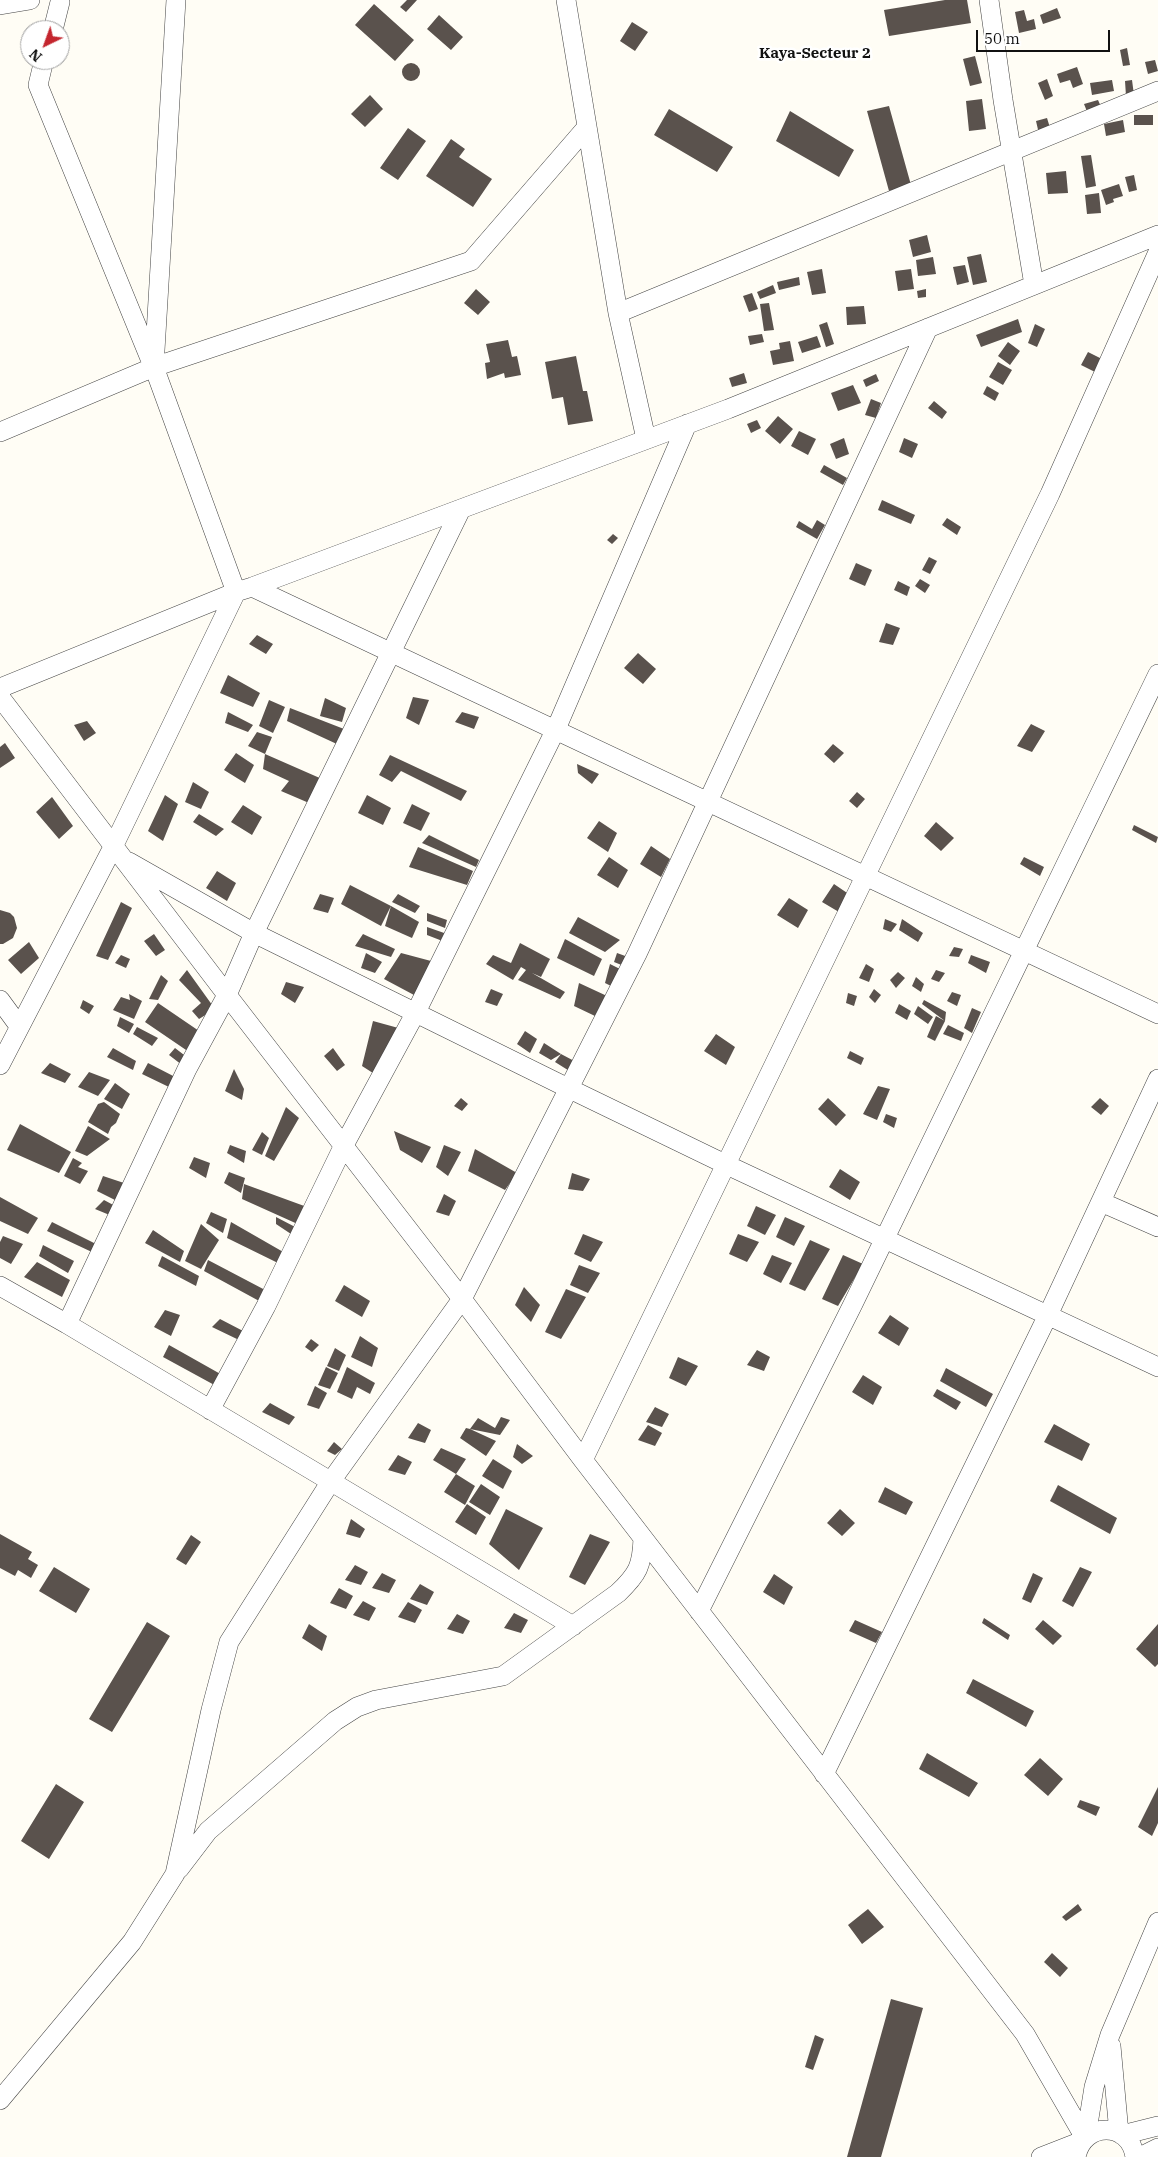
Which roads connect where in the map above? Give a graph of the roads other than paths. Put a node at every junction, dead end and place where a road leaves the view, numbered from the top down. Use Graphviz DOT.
graph roads {
  1 [pos="30,0"];
  2 [pos="176,0"];
  3 [pos="566,0"];
  4 [pos="989,0"];
  5 [pos="60,2"];
  6 [pos="0,6"];
  7 [pos="55,20"];
  8 [pos="42,70"];
  9 [pos="1158,91"];
  10 [pos="587,127"];
  11 [pos="1012,152"];
  12 [pos="1158,235"];
  13 [pos="1158,252"];
  14 [pos="1034,285"];
  15 [pos="618,313"];
  16 [pos="928,328"];
  17 [pos="154,367"];
  18 [pos="687,424"];
  19 [pos="0,432"];
  20 [pos="646,439"];
  21 [pos="461,509"];
  22 [pos="244,589"];
  23 [pos="391,652"];
  24 [pos="1158,674"];
  25 [pos="0,688"];
  26 [pos="0,697"];
  27 [pos="556,730"];
  28 [pos="709,802"];
  29 [pos="117,852"];
  30 [pos="865,876"];
  31 [pos="254,933"];
  32 [pos="1024,950"];
  33 [pos="227,995"];
  34 [pos="0,1000"];
  35 [pos="416,1012"];
  36 [pos="1158,1014"];
  37 [pos="20,1026"];
  38 [pos="0,1065"];
  39 [pos="1158,1080"];
  40 [pos="570,1089"];
  41 [pos="343,1147"];
  42 [pos="727,1165"];
  43 [pos="1101,1202"];
  44 [pos="1158,1227"];
  45 [pos="884,1239"];
  46 [pos="0,1286"];
  47 [pos="462,1299"];
  48 [pos="1048,1316"];
  49 [pos="68,1324"];
  50 [pos="1158,1367"];
  51 [pos="210,1410"];
  52 [pos="584,1460"];
  53 [pos="331,1480"];
  54 [pos="644,1538"];
  55 [pos="699,1611"];
  56 [pos="573,1626"];
  57 [pos="824,1774"];
  58 [pos="174,1874"];
  59 [pos="1158,1922"];
  60 [pos="1110,2035"];
  61 [pos="0,2100"];
  62 [pos="1158,2126"];
  63 [pos="1120,2134"];
  64 [pos="1082,2143"];
  65 [pos="1158,2148"];
  66 [pos="1041,2157"];
  67 [pos="1135,2157"];
  68 [pos="1140,2157"];
  1 -- 6 [label="street"];
  2 -- 17 [label="street"];
  3 -- 10 [label="street"];
  4 -- 11 [label="street"];
  5 -- 7 [label="street"];
  8 -- 17 [label="street"];
  9 -- 11 [label="street"];
  10 -- 15 [label="street"];
  10 -- 17 [label="street"];
  11 -- 14 [label="street"];
  11 -- 15 [label="street"];
  12 -- 14 [label="street"];
  13 -- 30 [label="street"];
  14 -- 16 [label="street"];
  15 -- 20 [label="street"];
  16 -- 18 [label="street"];
  16 -- 28 [label="street"];
  17 -- 19 [label="street"];
  17 -- 22 [label="street"];
  18 -- 20 [label="street"];
  18 -- 27 [label="street"];
  20 -- 21 [label="street"];
  21 -- 22 [label="street"];
  21 -- 23 [label="street"];
  22 -- 23 [label="street"];
  22 -- 25 [label="street"];
  22 -- 29 [label="street"];
  23 -- 27 [label="street"];
  23 -- 31 [label="street"];
  24 -- 32 [label="street"];
  26 -- 29 [label="street"];
  27 -- 28 [label="street"];
  27 -- 35 [label="street"];
  28 -- 30 [label="street"];
  28 -- 40 [label="street"];
  29 -- 31 [label="street"];
  29 -- 33 [label="street"];
  29 -- 37 [label="street"];
  30 -- 32 [label="street"];
  30 -- 42 [label="street"];
  31 -- 33 [label="street"];
  31 -- 35 [label="street"];
  32 -- 36 [label="street"];
  32 -- 45 [label="street"];
  33 -- 41 [label="street"];
  33 -- 49 [label="street"];
  34 -- 37 [label="street"];
  35 -- 40 [label="street"];
  35 -- 41 [label="street"];
  37 -- 38 [label="street"];
  39 -- 43 [label="street"];
  40 -- 42 [label="street"];
  40 -- 47 [label="street"];
  41 -- 47 [label="street"];
  41 -- 51 [label="street"];
  42 -- 45 [label="street"];
  42 -- 52 [label="street"];
  43 -- 44 [label="street"];
  43 -- 48 [label="street"];
  45 -- 48 [label="street"];
  45 -- 55 [label="street"];
  46 -- 49 [label="street"];
  47 -- 52 [label="street"];
  47 -- 53 [label="street"];
  48 -- 50 [label="street"];
  48 -- 57 [label="street"];
  49 -- 51 [label="street"];
  51 -- 53 [label="street"];
  52 -- 54 [label="street"];
  53 -- 56 [label="street"];
  53 -- 58 [label="street"];
  54 -- 55 [label="street"];
  54 -- 56 [label="street"];
  55 -- 57 [label="street"];
  56 -- 58 [label="street"];
  57 -- 64 [label="street"];
  58 -- 61 [label="street"];
  59 -- 60 [label="street"];
  60 -- 63 [label="street"];
  60 -- 64 [label="street"];
  62 -- 63 [label="street"];
  63 -- 64 [label="street"];
  63 -- 67 [label="street"];
  64 -- 66 [label="street"];
  65 -- 68 [label="street"];
}
